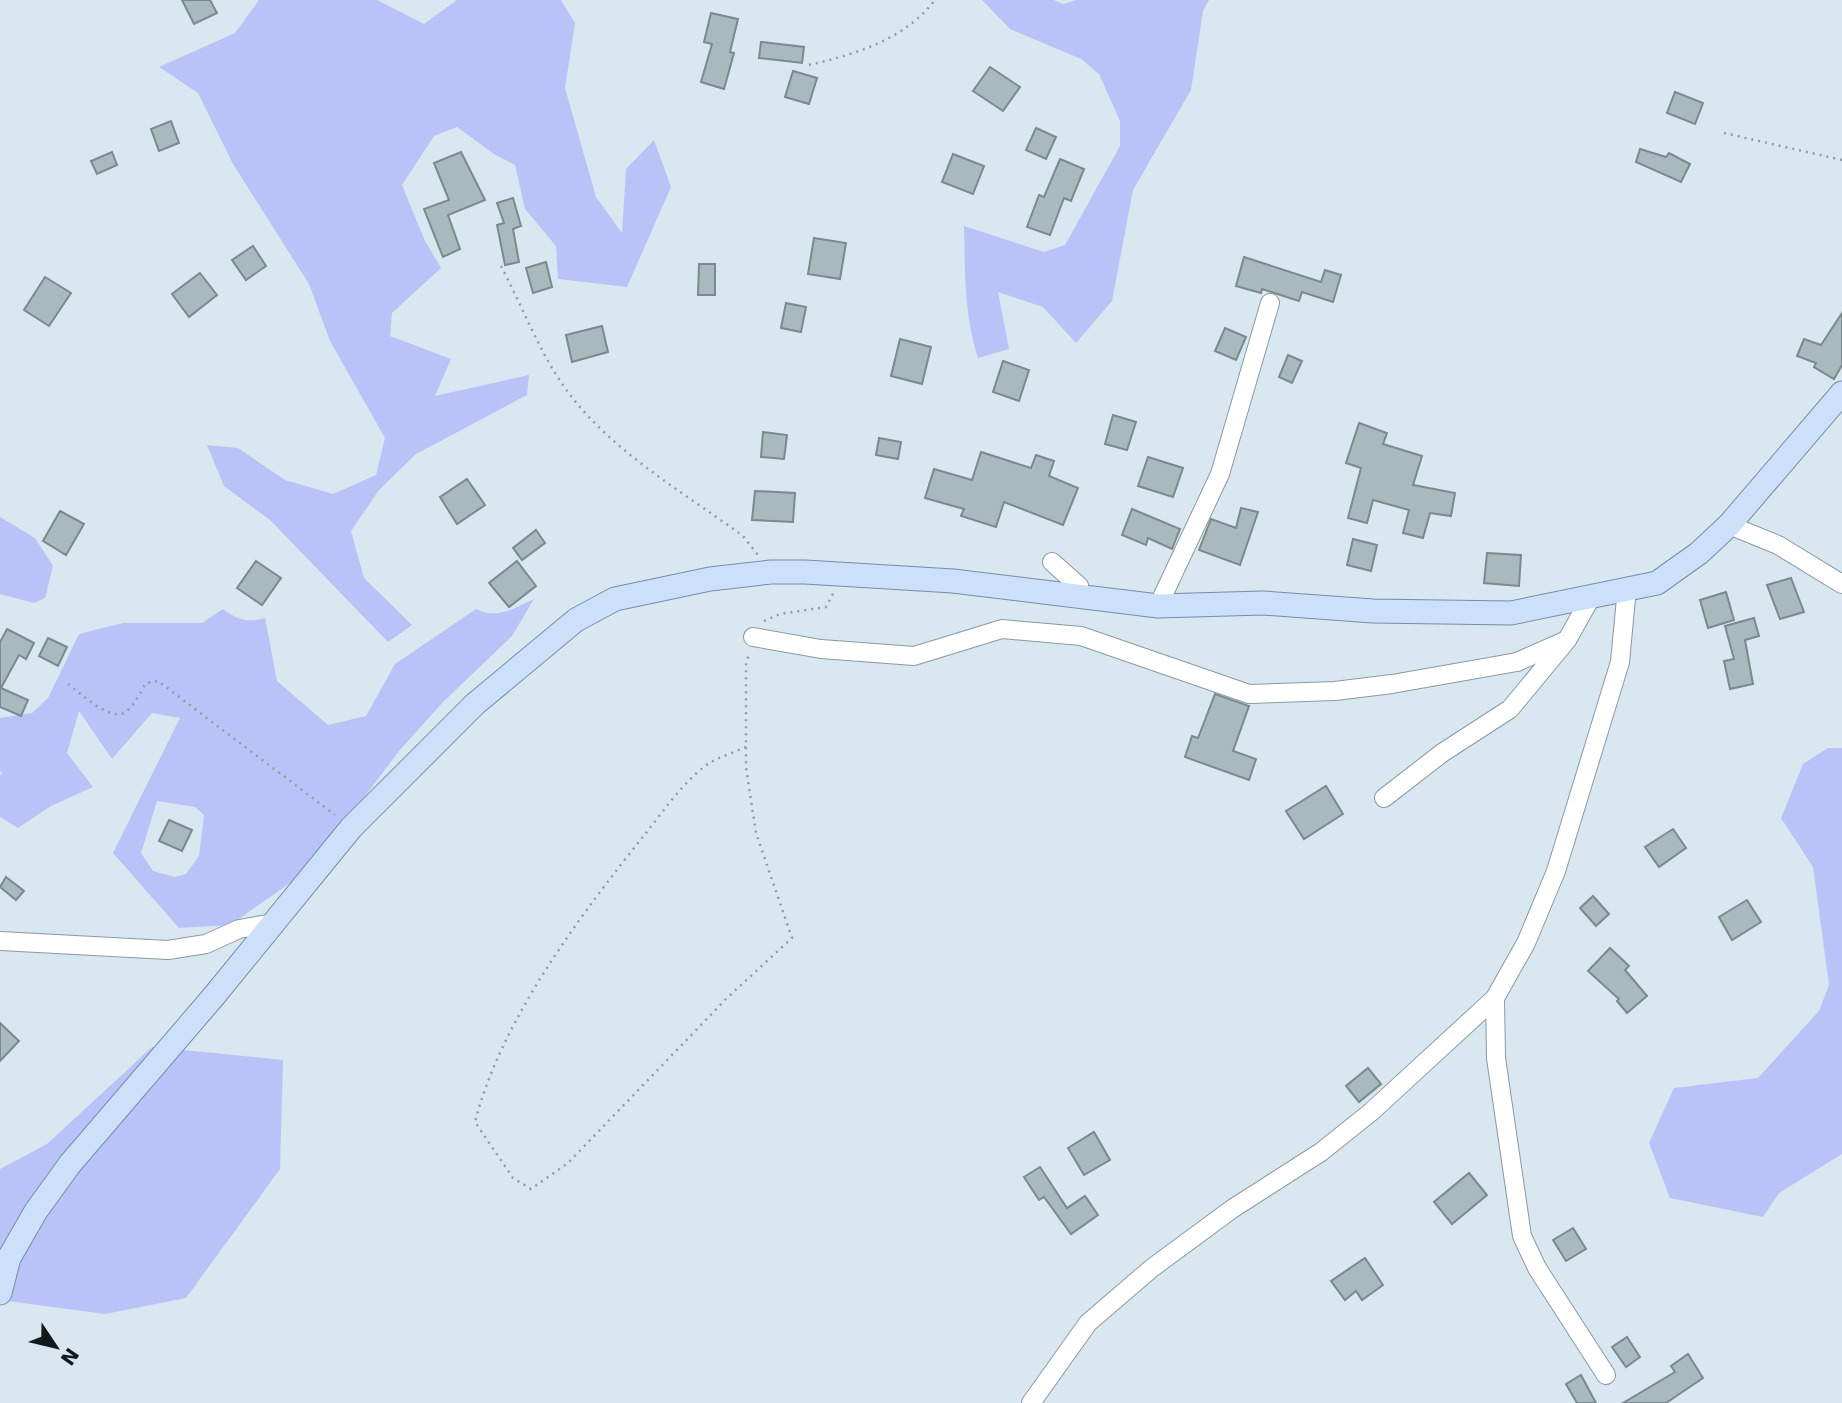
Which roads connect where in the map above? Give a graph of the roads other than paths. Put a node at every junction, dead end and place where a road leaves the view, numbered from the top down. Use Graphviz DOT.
graph roads {
  1 [pos="1270,303"];
  2 [pos="1842,393"];
  3 [pos="1729,525"];
  4 [pos="1052,562"];
  5 [pos="1842,584"];
  6 [pos="1627,587"];
  7 [pos="1077,597"];
  8 [pos="1590,599"];
  9 [pos="1158,606"];
  10 [pos="753,637"];
  11 [pos="1567,640"];
  12 [pos="1384,799"];
  13 [pos="274,923"];
  14 [pos="0,941"];
  15 [pos="1495,998"];
  16 [pos="0,1293"];
  17 [pos="1606,1375"];
  18 [pos="1031,1403"];
  1 -- 9 [label="street"];
  2 -- 3 [label="main road"];
  3 -- 5 [label="street"];
  3 -- 6 [label="main road"];
  4 -- 7 [label="street"];
  6 -- 8 [label="main road"];
  6 -- 15 [label="street"];
  7 -- 9 [label="main road"];
  7 -- 13 [label="main road"];
  8 -- 9 [label="main road"];
  8 -- 11 [label="street"];
  10 -- 11 [label="street"];
  11 -- 12 [label="street"];
  13 -- 14 [label="street"];
  13 -- 16 [label="main road"];
  15 -- 17 [label="street"];
  15 -- 18 [label="street"];
}
